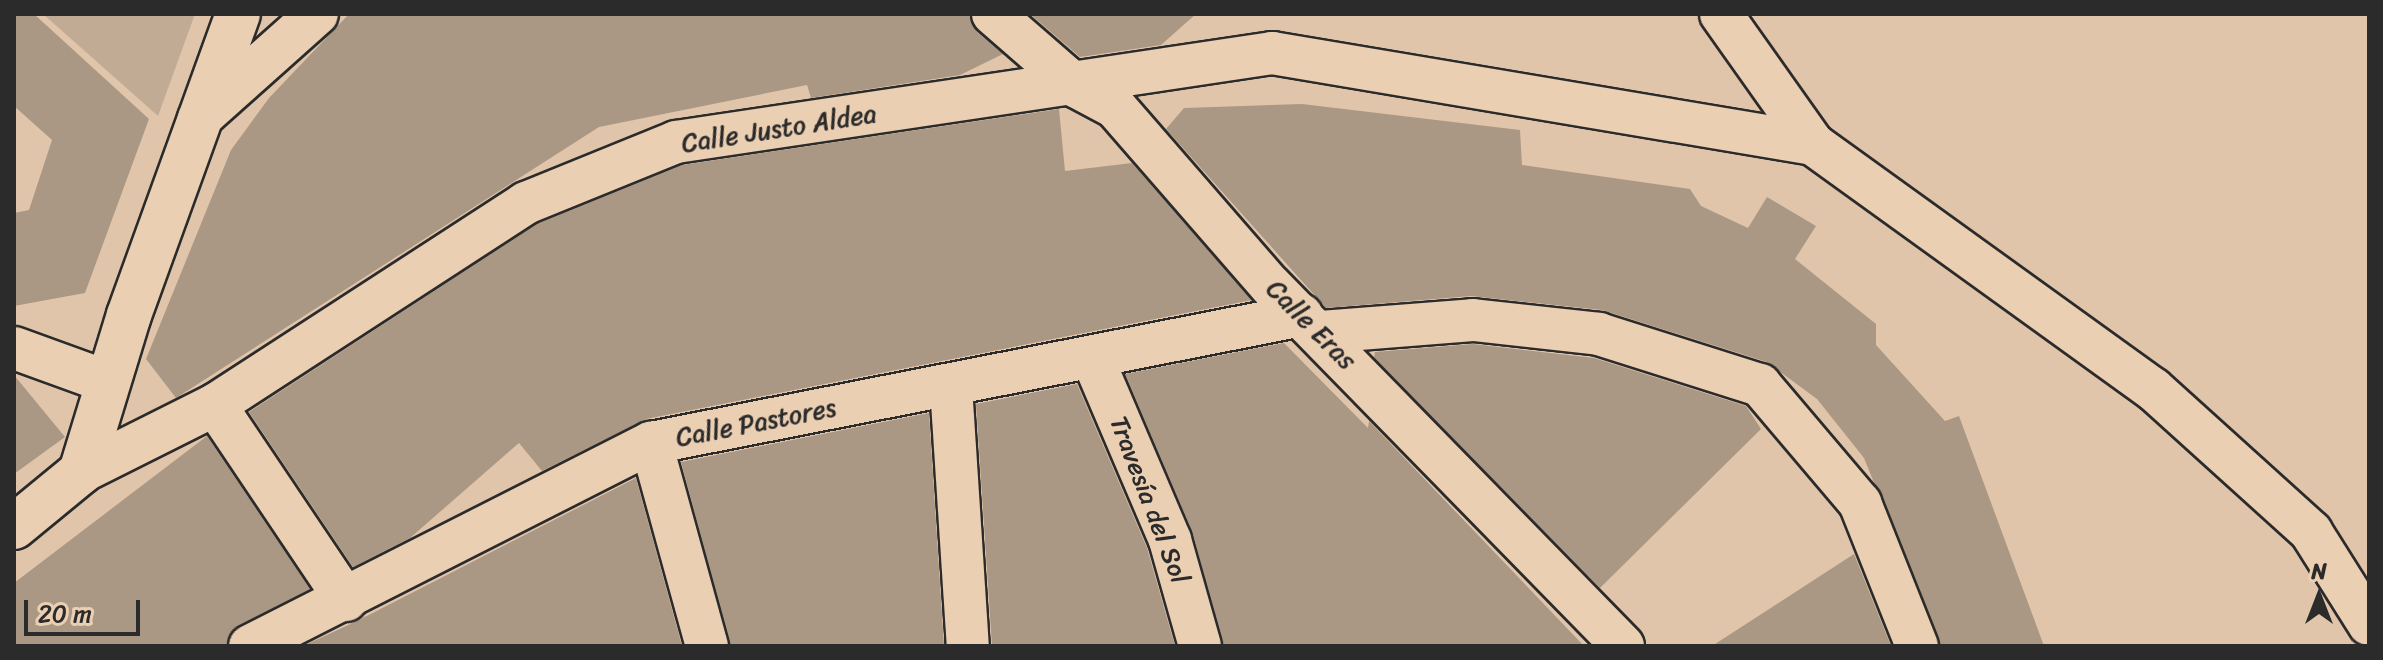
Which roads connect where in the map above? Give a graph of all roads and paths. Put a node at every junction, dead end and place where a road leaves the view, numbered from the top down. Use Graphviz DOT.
graph roads {
  1 [pos="238,14"];
  2 [pos="317,14"];
  3 [pos="993,14"];
  4 [pos="1721,14"];
  5 [pos="1077,87"];
  6 [pos="199,119"];
  7 [pos="1813,144"];
  8 [pos="1311,323"];
  9 [pos="14,348"];
  10 [pos="1092,357"];
  11 [pos="108,382"];
  12 [pos="951,386"];
  13 [pos="215,405"];
  14 [pos="651,443"];
  15 [pos="81,472"];
  16 [pos="14,527"];
  17 [pos="346,600"];
  18 [pos="2369,624"];
  19 [pos="250,646"];
  20 [pos="707,646"];
  21 [pos="968,646"];
  22 [pos="1200,646"];
  23 [pos="1623,646"];
  24 [pos="1917,646"];
  1 -- 6 [label="street"];
  2 -- 6 [label="street"];
  3 -- 5 [label="street, Calle Eras"];
  4 -- 7 [label="street"];
  5 -- 7 [label="street, Calle Justo Aldea"];
  5 -- 8 [label="street, Calle Eras"];
  5 -- 13 [label="street, Calle Justo Aldea"];
  6 -- 11 [label="street"];
  7 -- 18 [label="street"];
  8 -- 10 [label="street, Calle Pastores"];
  8 -- 23 [label="street, Calle Eras"];
  8 -- 24 [label="street, Calle Pastores"];
  9 -- 11 [label="street"];
  10 -- 12 [label="street, Calle Pastores"];
  10 -- 22 [label="street, Travesía del Sol"];
  11 -- 15 [label="street"];
  12 -- 14 [label="street, Calle Pastores"];
  12 -- 21 [label="street"];
  13 -- 15 [label="street, Calle Justo Aldea"];
  13 -- 17 [label="street"];
  14 -- 17 [label="street, Calle Pastores"];
  14 -- 20 [label="street"];
  15 -- 16 [label="street"];
  17 -- 19 [label="street, Calle Pastores"];
}
